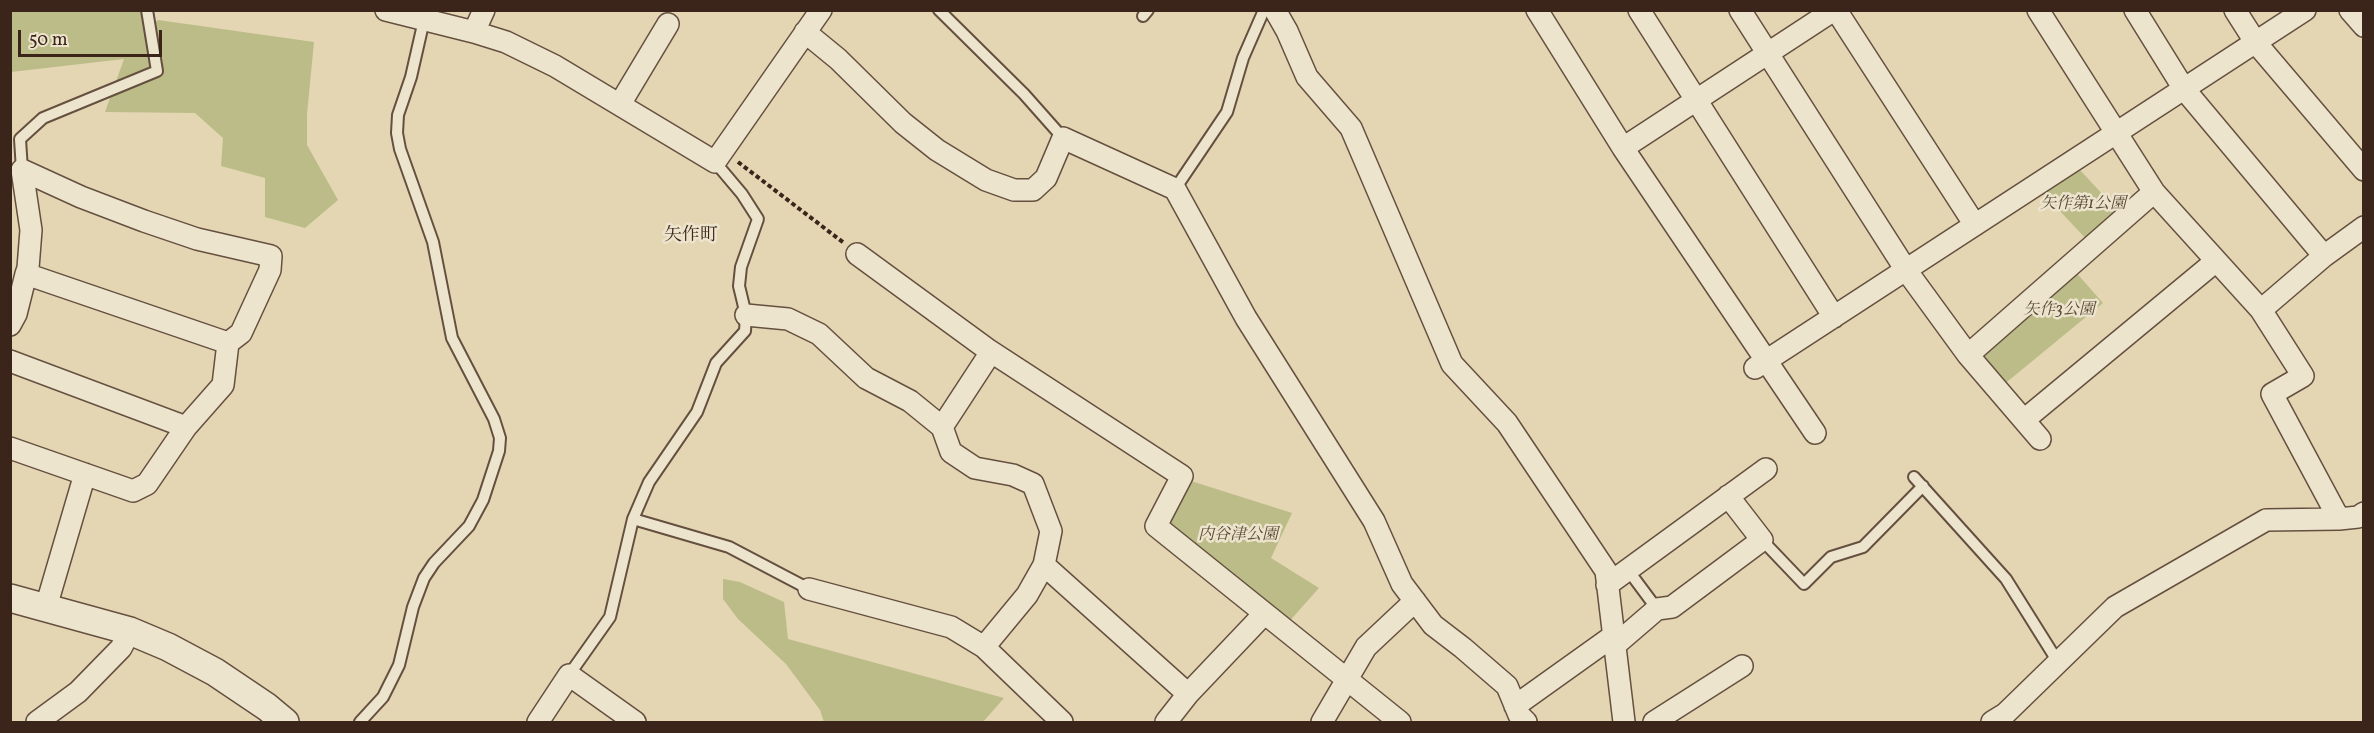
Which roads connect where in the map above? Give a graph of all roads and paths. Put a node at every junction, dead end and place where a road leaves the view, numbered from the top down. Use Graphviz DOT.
graph roads {
  1 [pos="147,10"];
  2 [pos="386,10"];
  3 [pos="484,10"];
  4 [pos="821,10"];
  5 [pos="939,10"];
  6 [pos="1264,10"];
  7 [pos="1275,10"];
  8 [pos="1537,10"];
  9 [pos="1639,10"];
  10 [pos="1740,10"];
  11 [pos="1835,10"];
  12 [pos="2037,10"];
  13 [pos="2135,10"];
  14 [pos="2235,10"];
  15 [pos="2305,10"];
  16 [pos="2350,10"];
  17 [pos="424,20"];
  18 [pos="668,24"];
  19 [pos="2364,27"];
  20 [pos="474,32"];
  21 [pos="805,32"];
  22 [pos="2256,43"];
  23 [pos="1767,54"];
  24 [pos="2184,89"];
  25 [pos="1696,100"];
  26 [pos="620,104"];
  27 [pos="2115,134"];
  28 [pos="1064,138"];
  29 [pos="1623,148"];
  30 [pos="719,156"];
  31 [pos="22,170"];
  32 [pos="2364,170"];
  33 [pos="1175,189"];
  34 [pos="2154,192"];
  35 [pos="1975,225"];
  36 [pos="2364,227"];
  37 [pos="857,254"];
  38 [pos="2324,256"];
  39 [pos="2216,261"];
  40 [pos="1906,270"];
  41 [pos="26,274"];
  42 [pos="2261,310"];
  43 [pos="746,315"];
  44 [pos="1834,316"];
  45 [pos="10,326"];
  46 [pos="228,343"];
  47 [pos="991,352"];
  48 [pos="1968,355"];
  49 [pos="10,361"];
  50 [pos="1760,365"];
  51 [pos="2024,420"];
  52 [pos="186,427"];
  53 [pos="942,427"];
  54 [pos="1815,433"];
  55 [pos="2040,439"];
  56 [pos="10,448"];
  57 [pos="1766,469"];
  58 [pos="85,474"];
  59 [pos="1914,477"];
  60 [pos="1923,486"];
  61 [pos="1728,496"];
  62 [pos="2364,513"];
  63 [pos="633,519"];
  64 [pos="2339,519"];
  65 [pos="1762,540"];
  66 [pos="1044,565"];
  67 [pos="1628,570"];
  68 [pos="1607,585"];
  69 [pos="809,589"];
  70 [pos="10,598"];
  71 [pos="1415,601"];
  72 [pos="46,608"];
  73 [pos="1657,609"];
  74 [pos="1264,614"];
  75 [pos="130,631"];
  76 [pos="1613,641"];
  77 [pos="984,647"];
  78 [pos="2058,662"];
  79 [pos="1743,666"];
  80 [pos="569,675"];
  81 [pos="1348,681"];
  82 [pos="1188,694"];
  83 [pos="1522,718"];
  84 [pos="37,723"];
  85 [pos="285,723"];
  86 [pos="360,723"];
  87 [pos="538,723"];
  88 [pos="634,723"];
  89 [pos="1062,723"];
  90 [pos="1166,723"];
  91 [pos="1322,723"];
  92 [pos="1400,723"];
  93 [pos="1624,723"];
  94 [pos="1654,723"];
  95 [pos="1992,723"];
  1 -- 31 [label="lane"];
  2 -- 17 [label="street"];
  3 -- 20 [label="street"];
  4 -- 21 [label="street"];
  5 -- 28 [label="lane"];
  6 -- 33 [label="lane"];
  7 -- 68 [label="street"];
  8 -- 29 [label="street"];
  9 -- 25 [label="street"];
  10 -- 23 [label="street"];
  11 -- 23 [label="street"];
  11 -- 35 [label="street"];
  12 -- 27 [label="street"];
  13 -- 24 [label="street"];
  14 -- 22 [label="street"];
  15 -- 22 [label="street"];
  16 -- 19 [label="street"];
  17 -- 20 [label="street"];
  17 -- 86 [label="lane"];
  18 -- 26 [label="street"];
  20 -- 26 [label="street"];
  21 -- 28 [label="street"];
  21 -- 30 [label="street"];
  22 -- 24 [label="street"];
  22 -- 32 [label="street"];
  23 -- 25 [label="street"];
  23 -- 40 [label="street"];
  24 -- 27 [label="street"];
  24 -- 38 [label="street"];
  25 -- 29 [label="street"];
  25 -- 44 [label="street"];
  26 -- 30 [label="street"];
  27 -- 34 [label="street"];
  27 -- 35 [label="street"];
  28 -- 33 [label="street"];
  29 -- 50 [label="street"];
  30 -- 37 [label="path"];
  30 -- 43 [label="lane"];
  31 -- 41 [label="street"];
  31 -- 46 [label="street"];
  33 -- 71 [label="street"];
  34 -- 39 [label="street"];
  34 -- 48 [label="street"];
  35 -- 40 [label="street"];
  36 -- 38 [label="street"];
  37 -- 47 [label="street"];
  38 -- 42 [label="street"];
  39 -- 42 [label="street"];
  39 -- 51 [label="street"];
  40 -- 44 [label="street"];
  40 -- 48 [label="street"];
  41 -- 45 [label="street"];
  41 -- 46 [label="street"];
  42 -- 64 [label="street"];
  43 -- 53 [label="street"];
  43 -- 63 [label="lane"];
  44 -- 50 [label="street"];
  46 -- 52 [label="street"];
  47 -- 53 [label="street"];
  47 -- 74 [label="street"];
  48 -- 51 [label="street"];
  49 -- 52 [label="street"];
  50 -- 54 [label="street"];
  51 -- 55 [label="street"];
  52 -- 58 [label="street"];
  53 -- 66 [label="street"];
  56 -- 58 [label="street"];
  57 -- 61 [label="street"];
  58 -- 72 [label="street"];
  59 -- 60 [label="lane"];
  60 -- 65 [label="lane"];
  60 -- 78 [label="lane"];
  61 -- 65 [label="street"];
  61 -- 67 [label="street"];
  62 -- 64 [label="street"];
  63 -- 69 [label="lane"];
  63 -- 80 [label="lane"];
  64 -- 78 [label="street"];
  65 -- 73 [label="street"];
  66 -- 77 [label="street"];
  66 -- 82 [label="street"];
  67 -- 68 [label="street"];
  67 -- 73 [label="lane"];
  68 -- 76 [label="street"];
  69 -- 77 [label="street"];
  70 -- 72 [label="street"];
  71 -- 81 [label="street"];
  71 -- 83 [label="street"];
  72 -- 75 [label="street"];
  73 -- 76 [label="street"];
  74 -- 81 [label="street"];
  74 -- 82 [label="street"];
  75 -- 84 [label="street"];
  75 -- 85 [label="street"];
  76 -- 83 [label="street"];
  76 -- 93 [label="street"];
  77 -- 89 [label="street"];
  78 -- 95 [label="street"];
  79 -- 94 [label="street"];
  80 -- 87 [label="street"];
  80 -- 88 [label="street"];
  81 -- 91 [label="street"];
  81 -- 92 [label="street"];
  82 -- 90 [label="street"];
}
